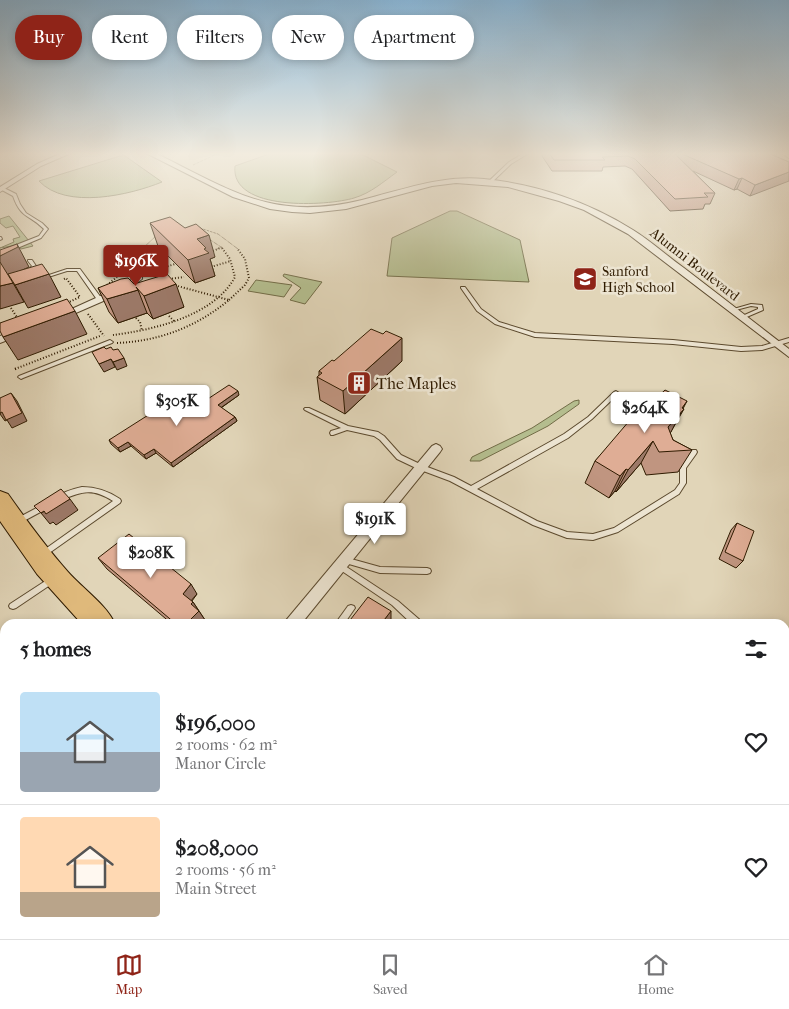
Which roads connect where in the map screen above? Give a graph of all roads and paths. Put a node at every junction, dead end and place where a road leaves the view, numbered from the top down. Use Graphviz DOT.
graph roads {
  1 [pos="16,197"];
  2 [pos="238,197"];
  3 [pos="385,197"];
  4 [pos="555,197"];
  5 [pos="196,228"];
  6 [pos="158,235"];
  7 [pos="205,237"];
  8 [pos="222,247"];
  9 [pos="6,250"];
  10 [pos="213,251"];
  11 [pos="162,254"];
  12 [pos="186,260"];
  13 [pos="30,261"];
  14 [pos="231,261"];
  15 [pos="110,264"];
  16 [pos="145,265"];
  17 [pos="211,267"];
  18 [pos="159,269"];
  19 [pos="25,274"];
  20 [pos="139,277"];
  21 [pos="184,277"];
  22 [pos="161,278"];
  23 [pos="38,279"];
  24 [pos="58,281"];
  25 [pos="463,288"];
  26 [pos="218,296"];
  27 [pos="98,297"];
  28 [pos="229,300"];
  29 [pos="62,304"];
  30 [pos="11,308"];
  31 [pos="83,308"];
  32 [pos="732,310"];
  33 [pos="169,316"];
  34 [pos="136,318"];
  35 [pos="742,318"];
  36 [pos="175,322"];
  37 [pos="23,324"];
  38 [pos="0,330"];
  39 [pos="142,331"];
  40 [pos="104,336"];
  41 [pos="0,340"];
  42 [pos="789,340"];
  43 [pos="110,342"];
  44 [pos="71,343"];
  45 [pos="777,344"];
  46 [pos="73,346"];
  47 [pos="43,354"];
  48 [pos="789,354"];
  49 [pos="45,357"];
  50 [pos="15,369"];
  51 [pos="21,377"];
  52 [pos="616,393"];
  53 [pos="307,408"];
  54 [pos="347,428"];
  55 [pos="333,433"];
  56 [pos="436,449"];
  57 [pos="694,452"];
  58 [pos="420,467"];
  59 [pos="472,488"];
  60 [pos="0,501"];
  61 [pos="15,523"];
  62 [pos="39,556"];
  63 [pos="342,563"];
  64 [pos="427,571"];
  65 [pos="56,577"];
  66 [pos="13,606"];
  67 [pos="351,608"];
  68 [pos="96,619"];
  69 [pos="295,619"];
  70 [pos="343,619"];
  71 [pos="413,619"];
  1 -- 9 [label="lane"];
  2 -- 3 [label="street, Alumni Boulevard"];
  4 -- 32 [label="street, Alumni Boulevard"];
  5 -- 28 [label="path"];
  6 -- 20 [label="path"];
  7 -- 8 [label="path"];
  8 -- 10 [label="path"];
  8 -- 14 [label="path"];
  11 -- 16 [label="path"];
  12 -- 18 [label="path"];
  13 -- 19 [label="lane"];
  14 -- 17 [label="path"];
  14 -- 26 [label="path"];
  15 -- 20 [label="lane"];
  20 -- 26 [label="path"];
  20 -- 27 [label="street"];
  21 -- 22 [label="path"];
  23 -- 27 [label="lane"];
  24 -- 29 [label="path"];
  25 -- 45 [label="lane"];
  26 -- 28 [label="path"];
  26 -- 36 [label="path"];
  27 -- 31 [label="street"];
  27 -- 31 [label="street"];
  28 -- 43 [label="path"];
  30 -- 37 [label="path"];
  31 -- 40 [label="path"];
  32 -- 35 [label="street, Alumni Boulevard"];
  32 -- 35 [label="lane"];
  33 -- 36 [label="path"];
  34 -- 39 [label="path"];
  35 -- 45 [label="street, Alumni Boulevard"];
  36 -- 39 [label="path"];
  37 -- 38 [label="street"];
  37 -- 41 [label="street"];
  39 -- 40 [label="path"];
  40 -- 43 [label="path"];
  40 -- 46 [label="path"];
  42 -- 45 [label="lane"];
  43 -- 51 [label="lane"];
  44 -- 46 [label="path"];
  45 -- 48 [label="street, Alumni Boulevard"];
  46 -- 49 [label="path"];
  47 -- 49 [label="path"];
  49 -- 50 [label="path"];
  52 -- 59 [label="lane"];
  53 -- 54 [label="lane"];
  54 -- 55 [label="lane"];
  54 -- 58 [label="lane"];
  56 -- 58 [label="street"];
  57 -- 59 [label="lane"];
  58 -- 59 [label="lane"];
  58 -- 63 [label="street"];
  60 -- 61 [label="highway"];
  61 -- 62 [label="highway"];
  61 -- 62 [label="lane"];
  62 -- 65 [label="highway"];
  63 -- 64 [label="lane"];
  63 -- 69 [label="street"];
  63 -- 71 [label="lane"];
  65 -- 66 [label="lane"];
  65 -- 68 [label="highway"];
  67 -- 70 [label="lane"];
}
